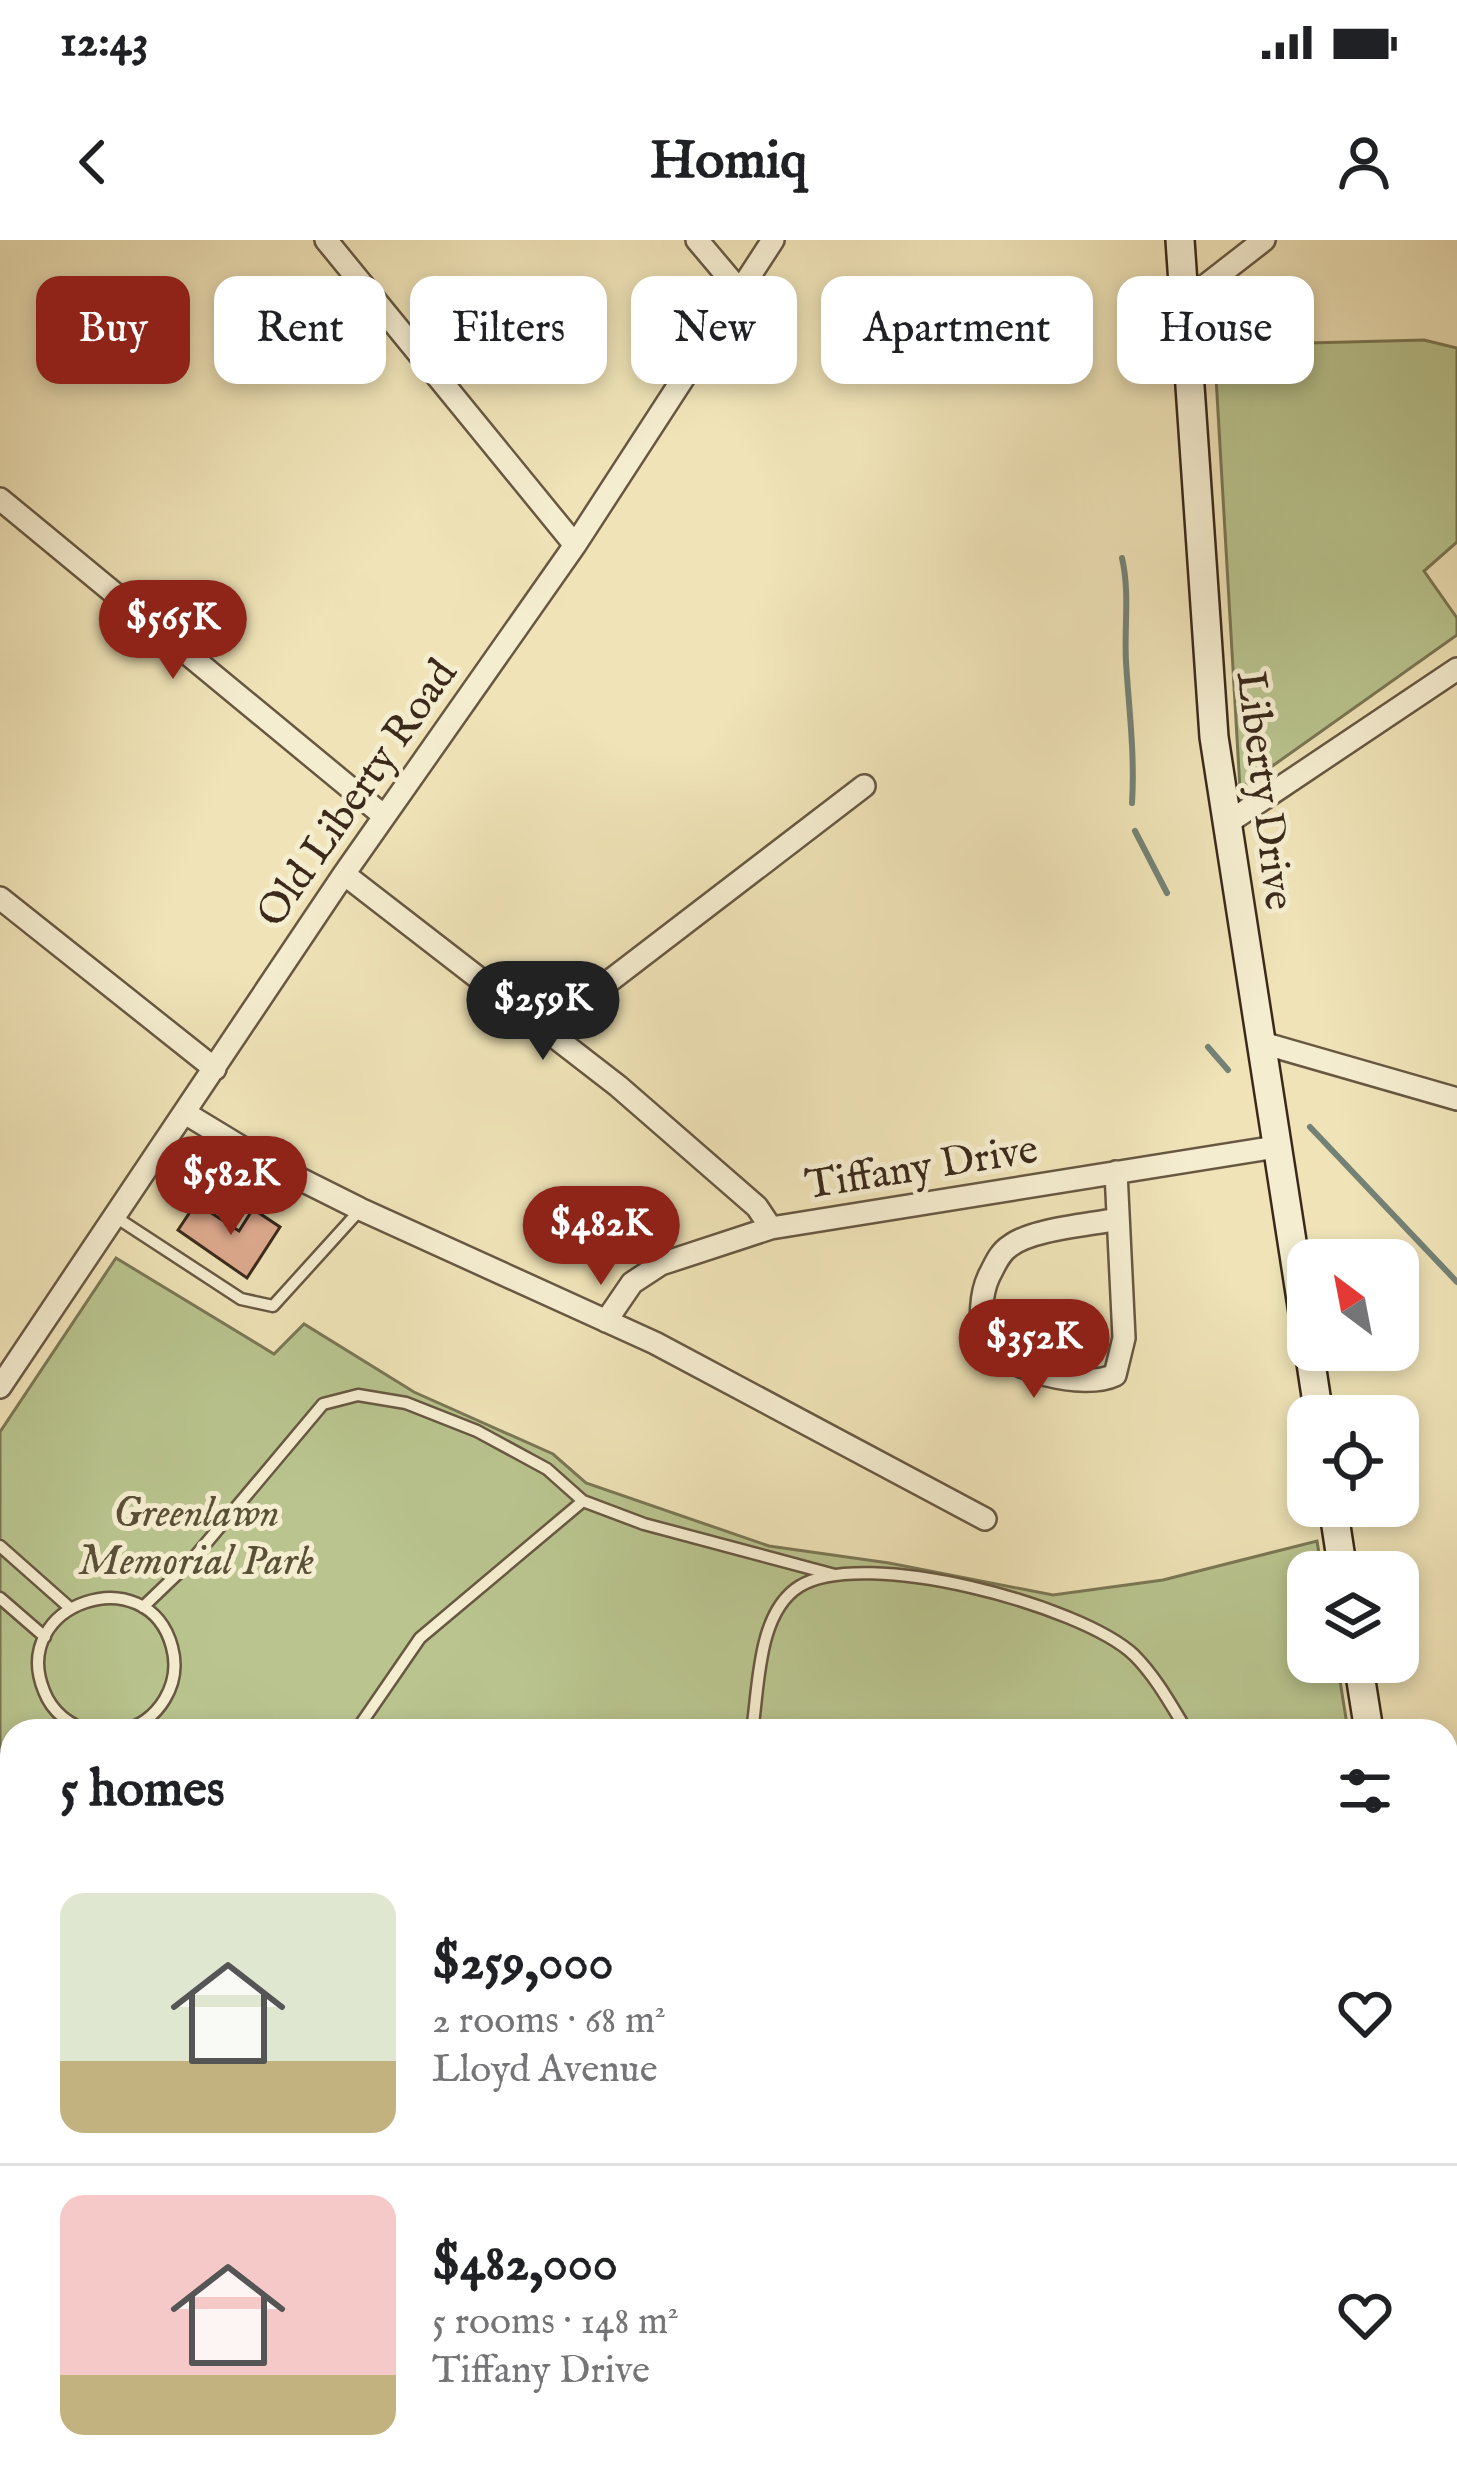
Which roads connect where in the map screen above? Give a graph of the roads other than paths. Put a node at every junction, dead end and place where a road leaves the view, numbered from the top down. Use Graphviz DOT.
graph roads {
  1 [pos="326,240"];
  2 [pos="698,240"];
  3 [pos="772,240"];
  4 [pos="1180,240"];
  5 [pos="1264,240"];
  6 [pos="728,276"];
  7 [pos="749,276"];
  8 [pos="1182,276"];
  9 [pos="1218,276"];
  10 [pos="679,384"];
  11 [pos="1189,384"];
  12 [pos="0,499"];
  13 [pos="575,545"];
  14 [pos="1457,669"];
  15 [pos="864,786"];
  16 [pos="384,816"];
  17 [pos="1226,824"];
  18 [pos="344,874"];
  19 [pos="0,898"];
  20 [pos="550,1032"];
  21 [pos="1259,1042"];
  22 [pos="214,1070"];
  23 [pos="1457,1099"];
  24 [pos="185,1113"];
  25 [pos="1276,1147"];
  26 [pos="1116,1172"];
  27 [pos="114,1216"];
  28 [pos="354,1216"];
  29 [pos="1118,1219"];
  30 [pos="771,1228"];
  31 [pos="1291,1239"];
  32 [pos="606,1321"];
  33 [pos="0,1387"];
  34 [pos="583,1501"];
  35 [pos="985,1520"];
  36 [pos="0,1546"];
  37 [pos="835,1574"];
  38 [pos="0,1598"];
  39 [pos="142,1607"];
  40 [pos="70,1608"];
  41 [pos="45,1636"];
  42 [pos="1361,1683"];
  43 [pos="64,1719"];
  44 [pos="149,1719"];
  45 [pos="364,1719"];
  46 [pos="754,1719"];
  47 [pos="1180,1719"];
  48 [pos="1367,1719"];
  1 -- 13 [label="street"];
  2 -- 6 [label="street"];
  3 -- 7 [label="street, Old Liberty Road"];
  4 -- 8 [label="main road, Liberty Drive"];
  5 -- 9 [label="street"];
  10 -- 13 [label="street, Old Liberty Road"];
  11 -- 17 [label="main road, Liberty Drive"];
  12 -- 16 [label="street"];
  13 -- 16 [label="street, Old Liberty Road"];
  14 -- 17 [label="street"];
  15 -- 20 [label="street"];
  16 -- 18 [label="street, Old Liberty Road"];
  17 -- 21 [label="main road, Liberty Drive"];
  18 -- 20 [label="street"];
  18 -- 22 [label="street, Old Liberty Road"];
  19 -- 22 [label="street"];
  20 -- 30 [label="street"];
  21 -- 23 [label="street"];
  21 -- 25 [label="main road, Liberty Drive"];
  22 -- 24 [label="street, Old Liberty Road"];
  24 -- 27 [label="street, Old Liberty Road"];
  24 -- 28 [label="street"];
  25 -- 26 [label="street, Tiffany Drive"];
  25 -- 31 [label="main road, Liberty Drive"];
  26 -- 29 [label="street"];
  26 -- 30 [label="street, Tiffany Drive"];
  27 -- 28 [label="lane"];
  27 -- 33 [label="street, Old Liberty Road"];
  28 -- 32 [label="street"];
  29 -- 29 [label="street"];
  30 -- 32 [label="street, Tiffany Drive"];
  32 -- 35 [label="street"];
  34 -- 37 [label="lane"];
  34 -- 39 [label="lane"];
  34 -- 45 [label="lane"];
  36 -- 40 [label="lane"];
  37 -- 46 [label="lane"];
  37 -- 47 [label="lane"];
  38 -- 41 [label="lane"];
  39 -- 40 [label="lane"];
  39 -- 44 [label="lane"];
  40 -- 41 [label="lane"];
  41 -- 43 [label="lane"];
  42 -- 48 [label="main road"];
}
